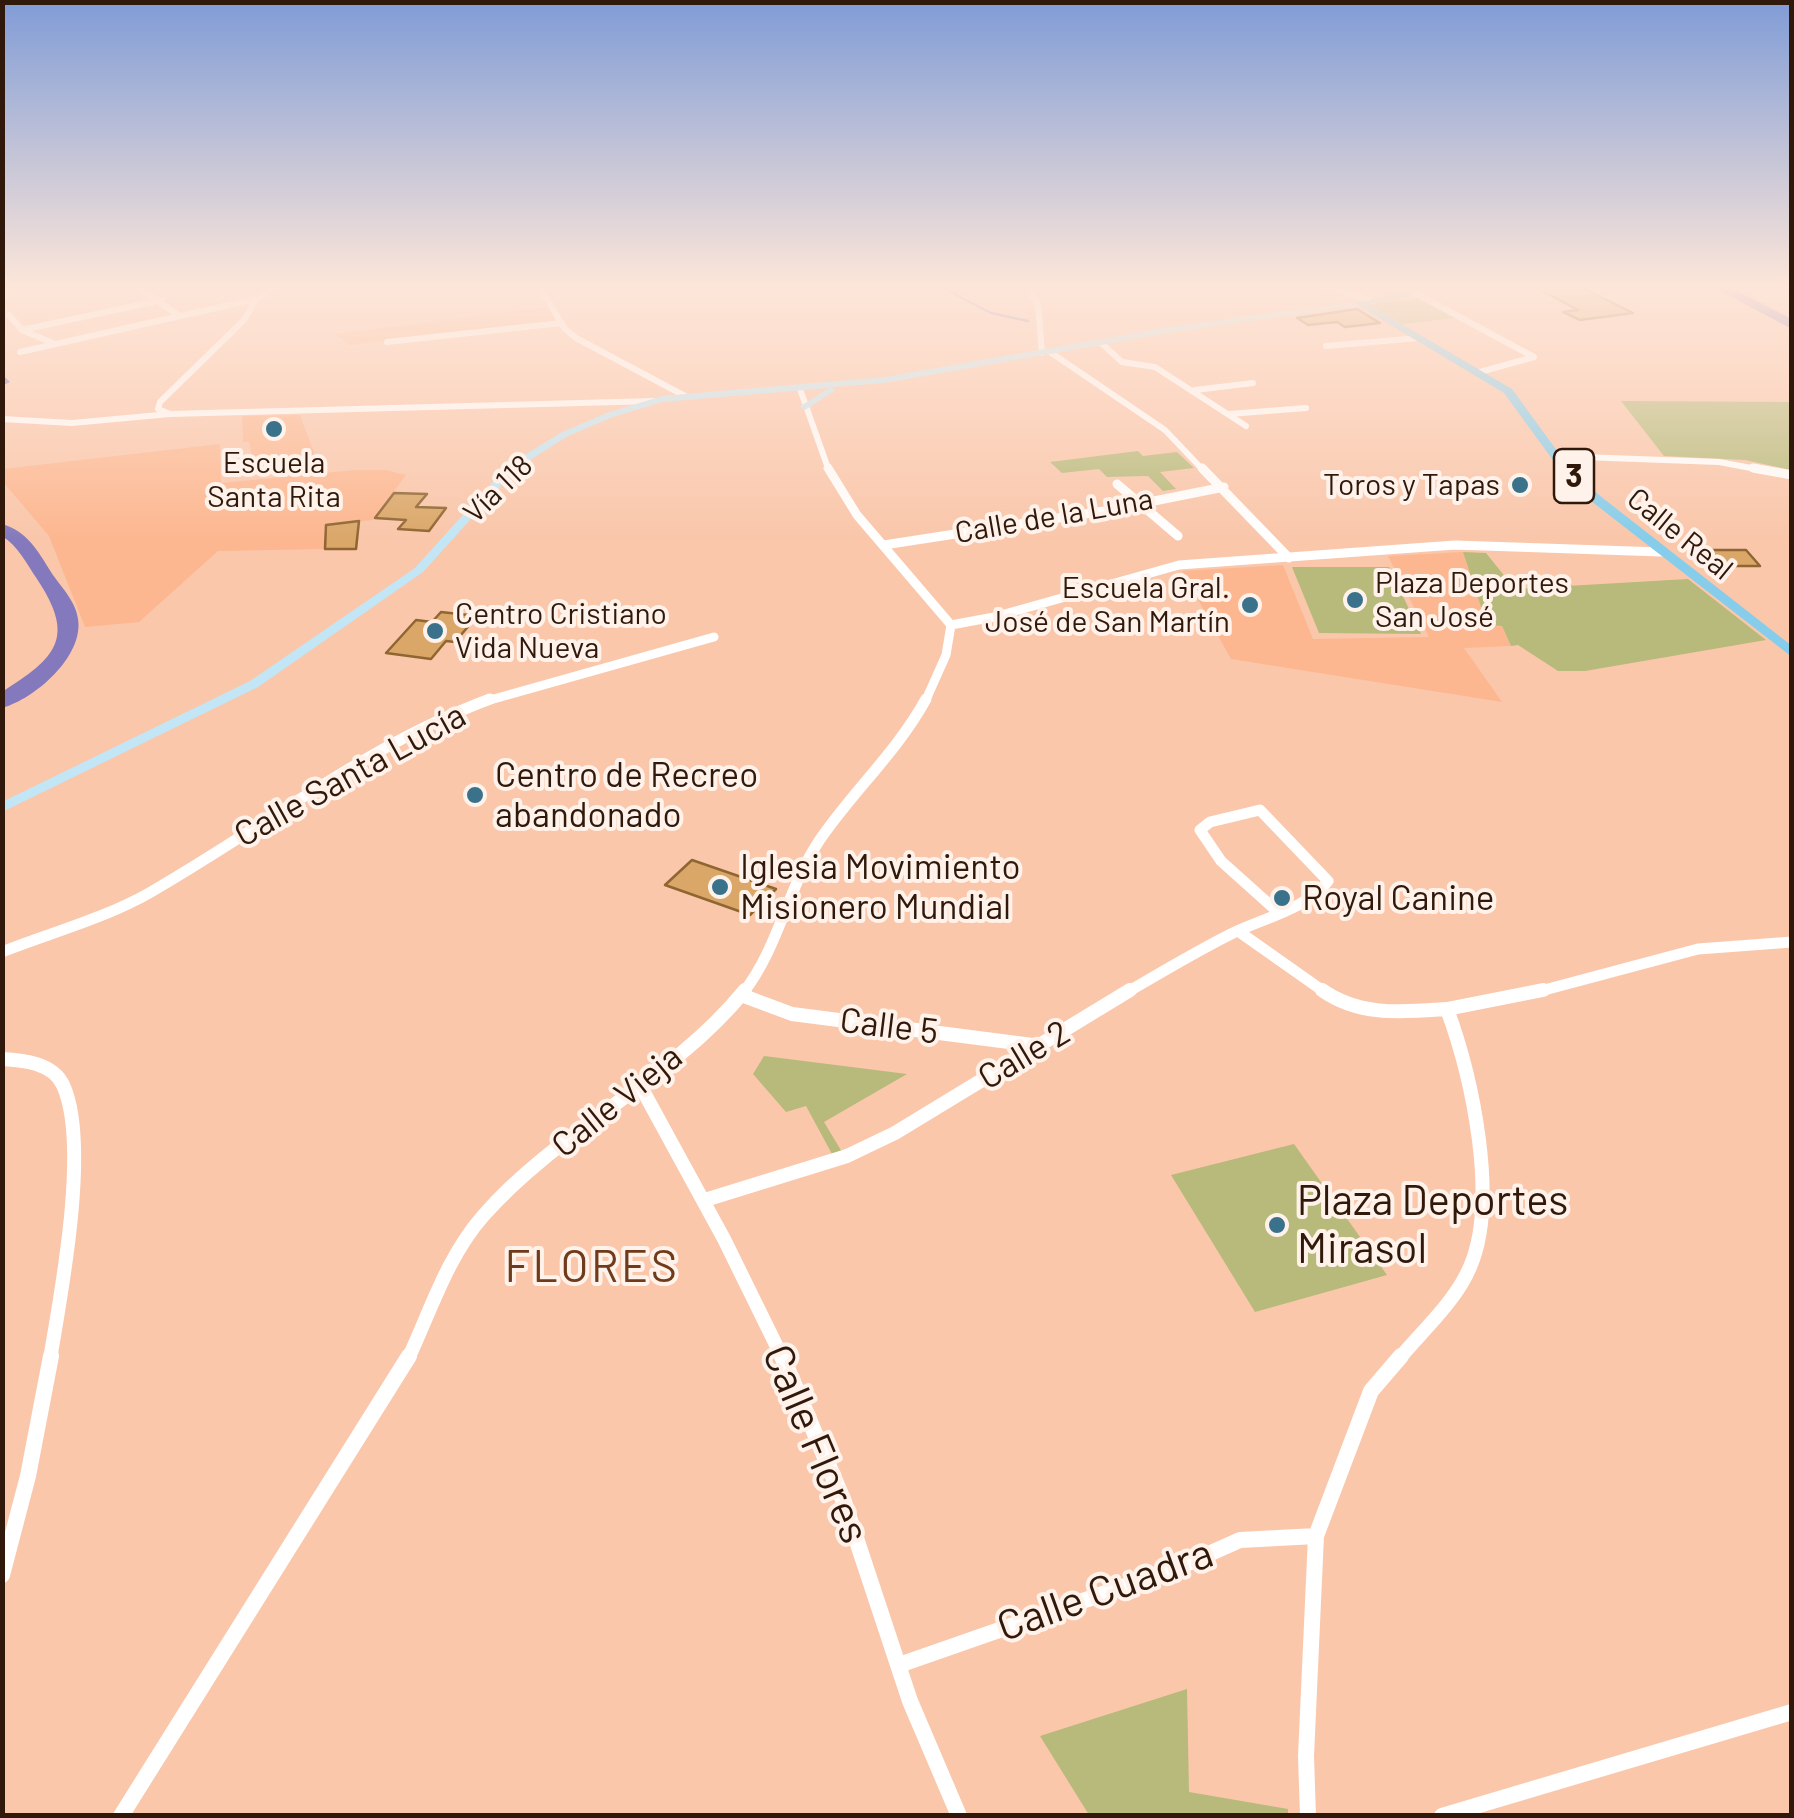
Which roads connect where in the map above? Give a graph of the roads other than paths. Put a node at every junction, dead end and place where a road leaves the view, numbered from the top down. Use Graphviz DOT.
graph roads {
  1 [pos="193,370"];
  2 [pos="636,370"];
  3 [pos="941,370"];
  4 [pos="1075,370"];
  5 [pos="1159,370"];
  6 [pos="1476,370"];
  7 [pos="1488,370"];
  8 [pos="1480,372"];
  9 [pos="1252,383"];
  10 [pos="846,386"];
  11 [pos="800,389"];
  12 [pos="1195,390"];
  13 [pos="686,396"];
  14 [pos="654,400"];
  15 [pos="805,406"];
  16 [pos="1306,408"];
  17 [pos="170,414"];
  18 [pos="1229,414"];
  19 [pos="4,418"];
  20 [pos="1246,426"];
  21 [pos="1556,456"];
  22 [pos="1792,476"];
  23 [pos="1117,484"];
  24 [pos="1224,487"];
  25 [pos="1137,502"];
  26 [pos="1178,536"];
  27 [pos="884,545"];
  28 [pos="1661,552"];
  29 [pos="1289,558"];
  30 [pos="951,625"];
  31 [pos="714,637"];
  32 [pos="1792,653"];
  33 [pos="2,808"];
  34 [pos="1260,810"];
  35 [pos="1328,881"];
  36 [pos="1279,913"];
  37 [pos="1238,931"];
  38 [pos="1792,942"];
  39 [pos="2,952"];
  40 [pos="741,995"];
  41 [pos="1447,1009"];
  42 [pos="1040,1046"];
  43 [pos="2,1059"];
  44 [pos="641,1087"];
  45 [pos="705,1200"];
  46 [pos="1316,1536"];
  47 [pos="2,1574"];
  48 [pos="899,1665"];
  49 [pos="1792,1712"];
  50 [pos="120,1816"];
  51 [pos="959,1816"];
  52 [pos="1308,1816"];
  53 [pos="1442,1816"];
  1 -- 17 [label="street"];
  2 -- 13 [label="street"];
  3 -- 10 [label="main road, Vía 118"];
  4 -- 24 [label="street"];
  5 -- 12 [label="street"];
  6 -- 8 [label="main road, Calle Real / 3"];
  7 -- 8 [label="street"];
  8 -- 21 [label="main road, Calle Real / 3"];
  9 -- 12 [label="street"];
  10 -- 11 [label="main road, Vía 118"];
  10 -- 15 [label="main road"];
  11 -- 13 [label="main road, Vía 118"];
  11 -- 15 [label="street"];
  12 -- 18 [label="street"];
  13 -- 14 [label="main road, Vía 118"];
  14 -- 17 [label="street"];
  14 -- 33 [label="main road, Vía 118"];
  15 -- 27 [label="street"];
  16 -- 18 [label="street"];
  17 -- 19 [label="street"];
  18 -- 20 [label="street"];
  21 -- 22 [label="street"];
  21 -- 28 [label="main road, Calle Real / 3"];
  23 -- 25 [label="street"];
  24 -- 25 [label="street, Calle de la Luna"];
  24 -- 29 [label="street"];
  25 -- 26 [label="street"];
  25 -- 27 [label="street, Calle de la Luna"];
  27 -- 30 [label="street"];
  28 -- 29 [label="street"];
  28 -- 32 [label="main road, Calle Real / 3"];
  29 -- 30 [label="street"];
  30 -- 40 [label="street, Calle Vieja"];
  31 -- 39 [label="street, Calle Santa Lucía"];
  34 -- 35 [label="street"];
  34 -- 36 [label="street"];
  35 -- 36 [label="street, Calle 2"];
  36 -- 37 [label="street, Calle 2"];
  37 -- 41 [label="street"];
  37 -- 42 [label="street, Calle 2"];
  38 -- 41 [label="street"];
  40 -- 42 [label="street, Calle 5"];
  40 -- 44 [label="street, Calle Vieja"];
  41 -- 46 [label="street"];
  42 -- 45 [label="street, Calle 2"];
  43 -- 47 [label="street"];
  44 -- 45 [label="street, Calle Flores"];
  44 -- 50 [label="street, Calle Vieja"];
  45 -- 48 [label="street, Calle Flores"];
  46 -- 48 [label="street, Calle Cuadra"];
  46 -- 52 [label="street"];
  48 -- 51 [label="street, Calle Flores"];
  49 -- 53 [label="street"];
}
